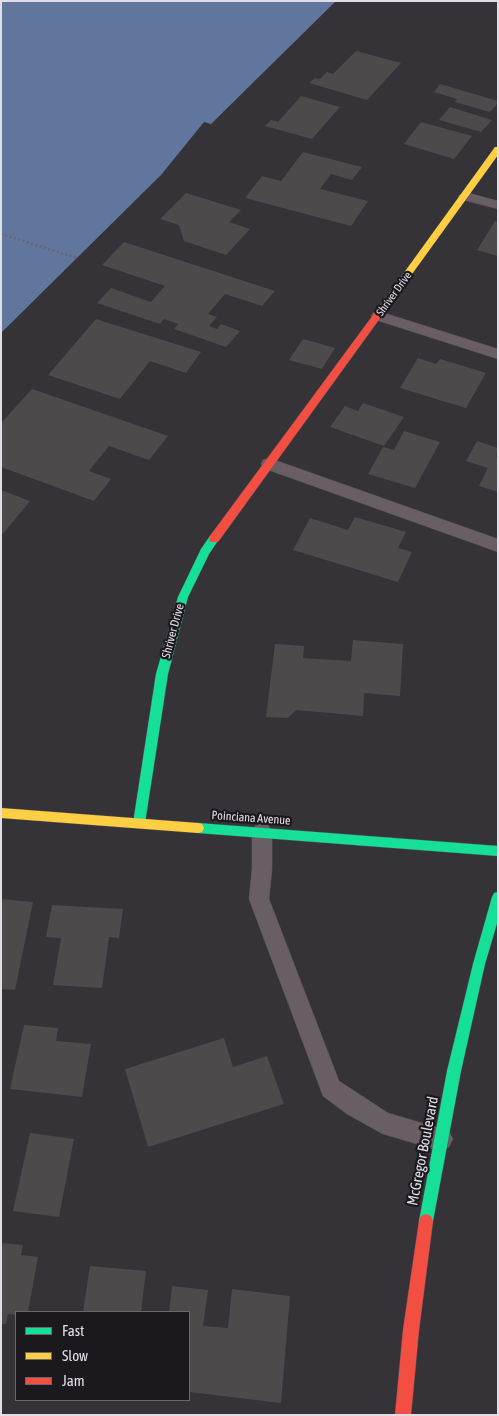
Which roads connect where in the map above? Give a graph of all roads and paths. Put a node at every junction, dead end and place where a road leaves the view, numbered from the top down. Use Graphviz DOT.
graph roads {
  1 [pos="498,149"];
  2 [pos="464,196"];
  3 [pos="498,205"];
  4 [pos="1,234"];
  5 [pos="77,258"];
  6 [pos="378,316"];
  7 [pos="498,354"];
  8 [pos="269,464"];
  9 [pos="498,546"];
  10 [pos="1,813"];
  11 [pos="139,823"];
  12 [pos="262,832"];
  13 [pos="498,851"];
  14 [pos="498,897"];
  15 [pos="441,1139"];
  16 [pos="403,1415"];
  1 -- 2 [label="street, Shriver Drive"];
  2 -- 3 [label="lane"];
  2 -- 6 [label="street, Shriver Drive"];
  4 -- 5 [label="path"];
  6 -- 7 [label="lane"];
  6 -- 8 [label="street, Shriver Drive"];
  8 -- 9 [label="lane"];
  8 -- 11 [label="street, Shriver Drive"];
  10 -- 11 [label="street, Poinciana Avenue"];
  11 -- 12 [label="street, Poinciana Avenue"];
  12 -- 13 [label="street, Poinciana Avenue"];
  12 -- 15 [label="lane"];
  14 -- 15 [label="street, McGregor Boulevard"];
  15 -- 16 [label="street, McGregor Boulevard"];
}
